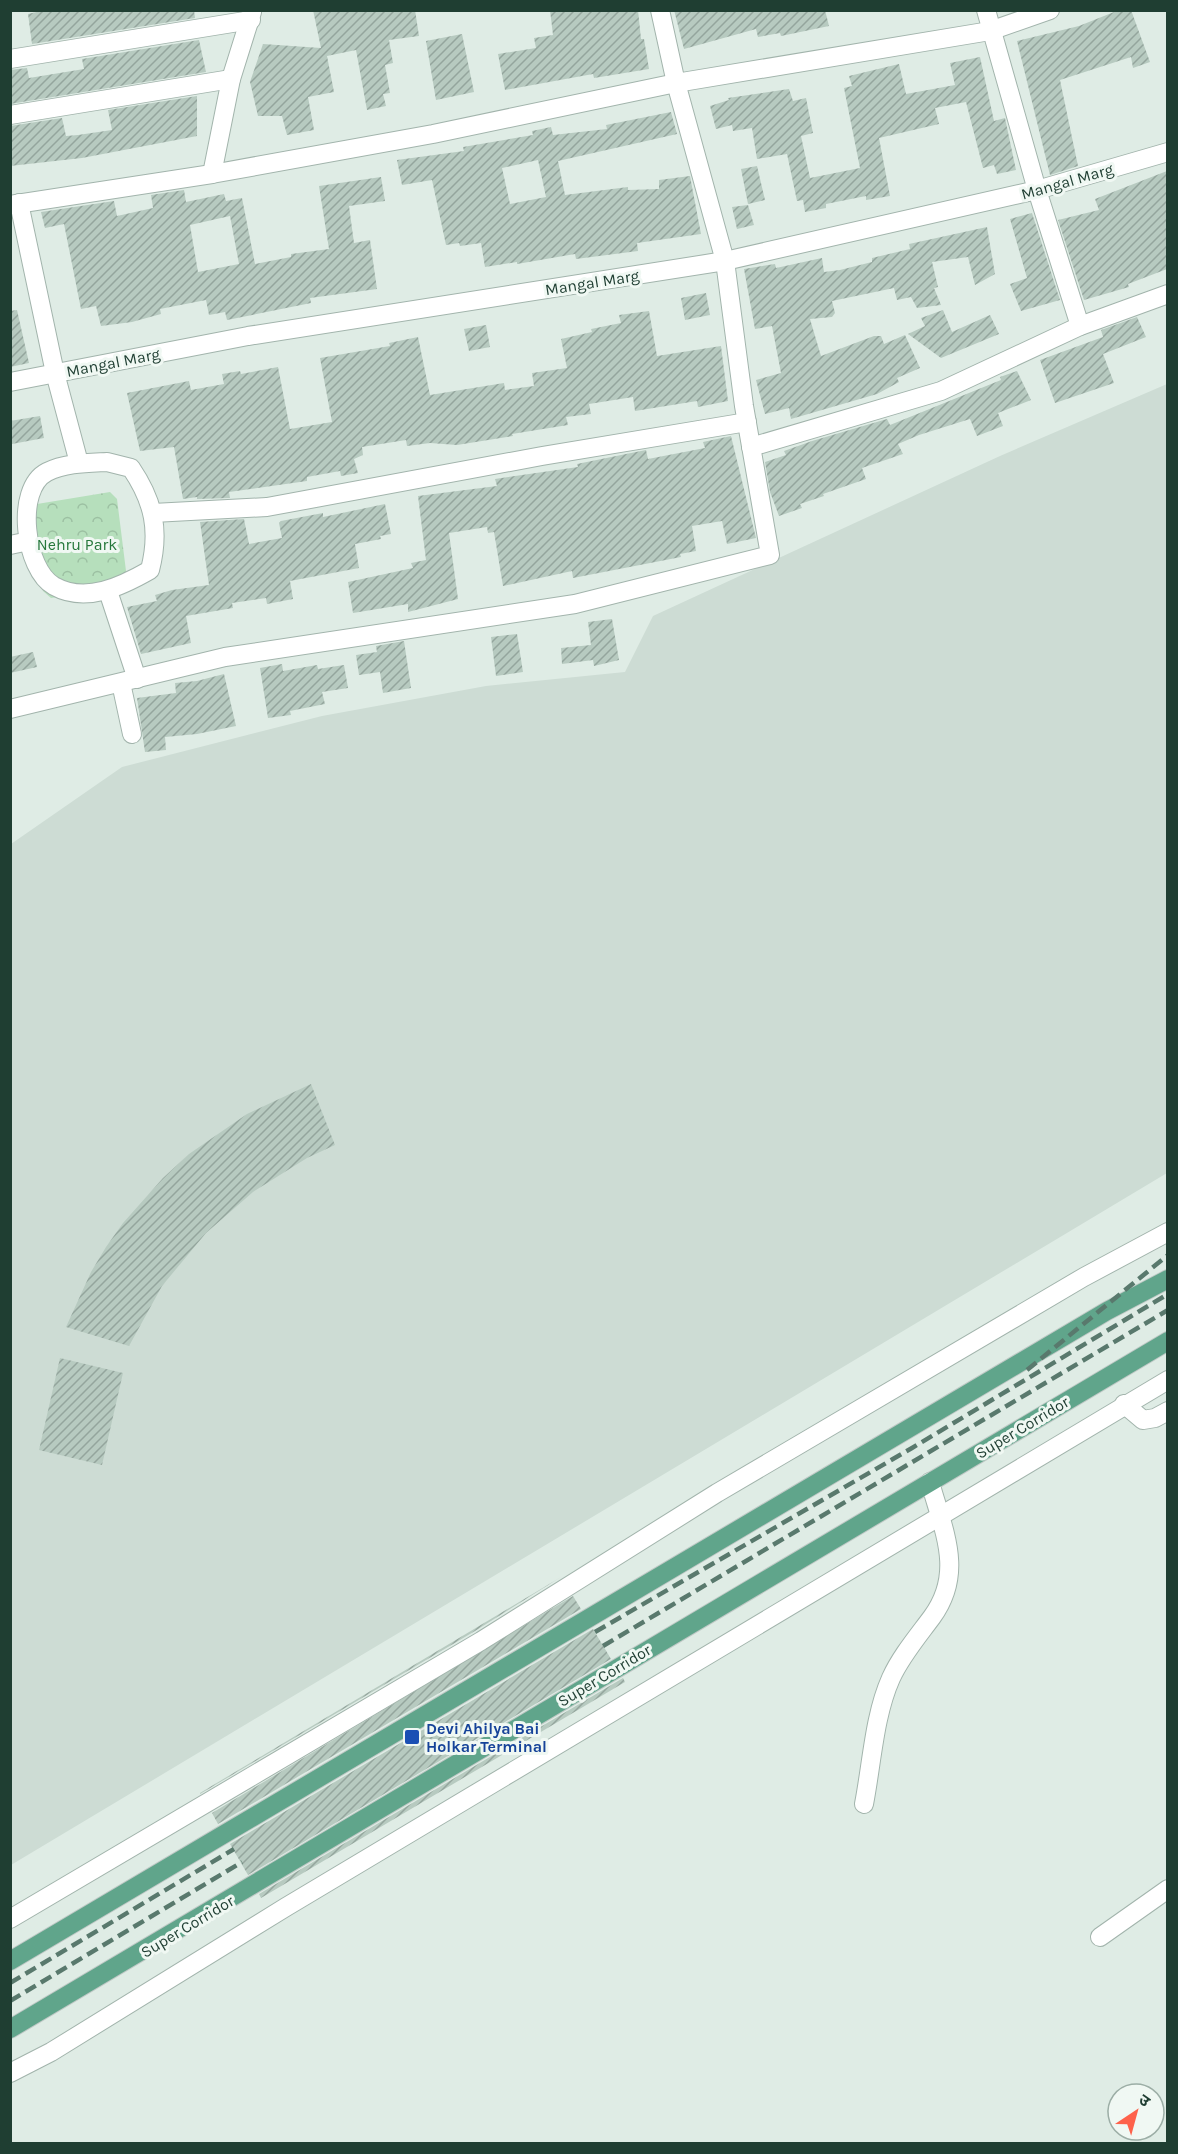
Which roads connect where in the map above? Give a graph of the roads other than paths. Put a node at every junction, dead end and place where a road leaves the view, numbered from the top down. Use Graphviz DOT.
graph roads {
  1 [pos="660,10"];
  2 [pos="986,10"];
  3 [pos="1050,10"];
  4 [pos="251,15"];
  5 [pos="990,31"];
  6 [pos="10,59"];
  7 [pos="231,79"];
  8 [pos="676,83"];
  9 [pos="10,115"];
  10 [pos="1167,152"];
  11 [pos="212,174"];
  12 [pos="1037,190"];
  13 [pos="15,204"];
  14 [pos="725,261"];
  15 [pos="1167,294"];
  16 [pos="1080,326"];
  17 [pos="55,373"];
  18 [pos="10,382"];
  19 [pos="747,422"];
  20 [pos="751,447"];
  21 [pos="79,463"];
  22 [pos="153,513"];
  23 [pos="29,541"];
  24 [pos="10,544"];
  25 [pos="108,591"];
  26 [pos="129,681"];
  27 [pos="10,709"];
  28 [pos="132,734"];
  29 [pos="1167,1232"];
  30 [pos="1167,1279"];
  31 [pos="1167,1341"];
  32 [pos="1167,1380"];
  33 [pos="1124,1404"];
  34 [pos="1167,1411"];
  35 [pos="930,1482"];
  36 [pos="939,1517"];
  37 [pos="864,1804"];
  38 [pos="1167,1889"];
  39 [pos="10,1919"];
  40 [pos="1100,1937"];
  41 [pos="10,1961"];
  42 [pos="10,2029"];
  43 [pos="10,2073"];
  1 -- 8 [label="street"];
  2 -- 5 [label="street"];
  3 -- 5 [label="street"];
  4 -- 6 [label="street"];
  4 -- 7 [label="street"];
  5 -- 8 [label="street"];
  5 -- 12 [label="street"];
  7 -- 9 [label="street"];
  7 -- 11 [label="street"];
  8 -- 11 [label="street"];
  8 -- 14 [label="street"];
  10 -- 12 [label="street, Mangal Marg"];
  11 -- 13 [label="street"];
  12 -- 14 [label="street, Mangal Marg"];
  12 -- 16 [label="street"];
  13 -- 17 [label="street"];
  14 -- 17 [label="street, Mangal Marg"];
  14 -- 19 [label="street"];
  15 -- 16 [label="street"];
  16 -- 20 [label="street"];
  17 -- 18 [label="street, Mangal Marg"];
  17 -- 21 [label="street"];
  19 -- 20 [label="street"];
  19 -- 22 [label="street"];
  20 -- 26 [label="street"];
  21 -- 22 [label="street"];
  21 -- 23 [label="street"];
  22 -- 25 [label="street"];
  23 -- 24 [label="street"];
  23 -- 25 [label="street"];
  25 -- 26 [label="street"];
  26 -- 27 [label="street"];
  26 -- 28 [label="street"];
  29 -- 39 [label="street"];
  30 -- 41 [label="main road"];
  31 -- 35 [label="main road, Super Corridor"];
  32 -- 33 [label="street"];
  33 -- 34 [label="street"];
  33 -- 36 [label="street"];
  35 -- 36 [label="street"];
  35 -- 42 [label="main road, Super Corridor"];
  36 -- 37 [label="street"];
  36 -- 43 [label="street"];
  38 -- 40 [label="street"];
}
